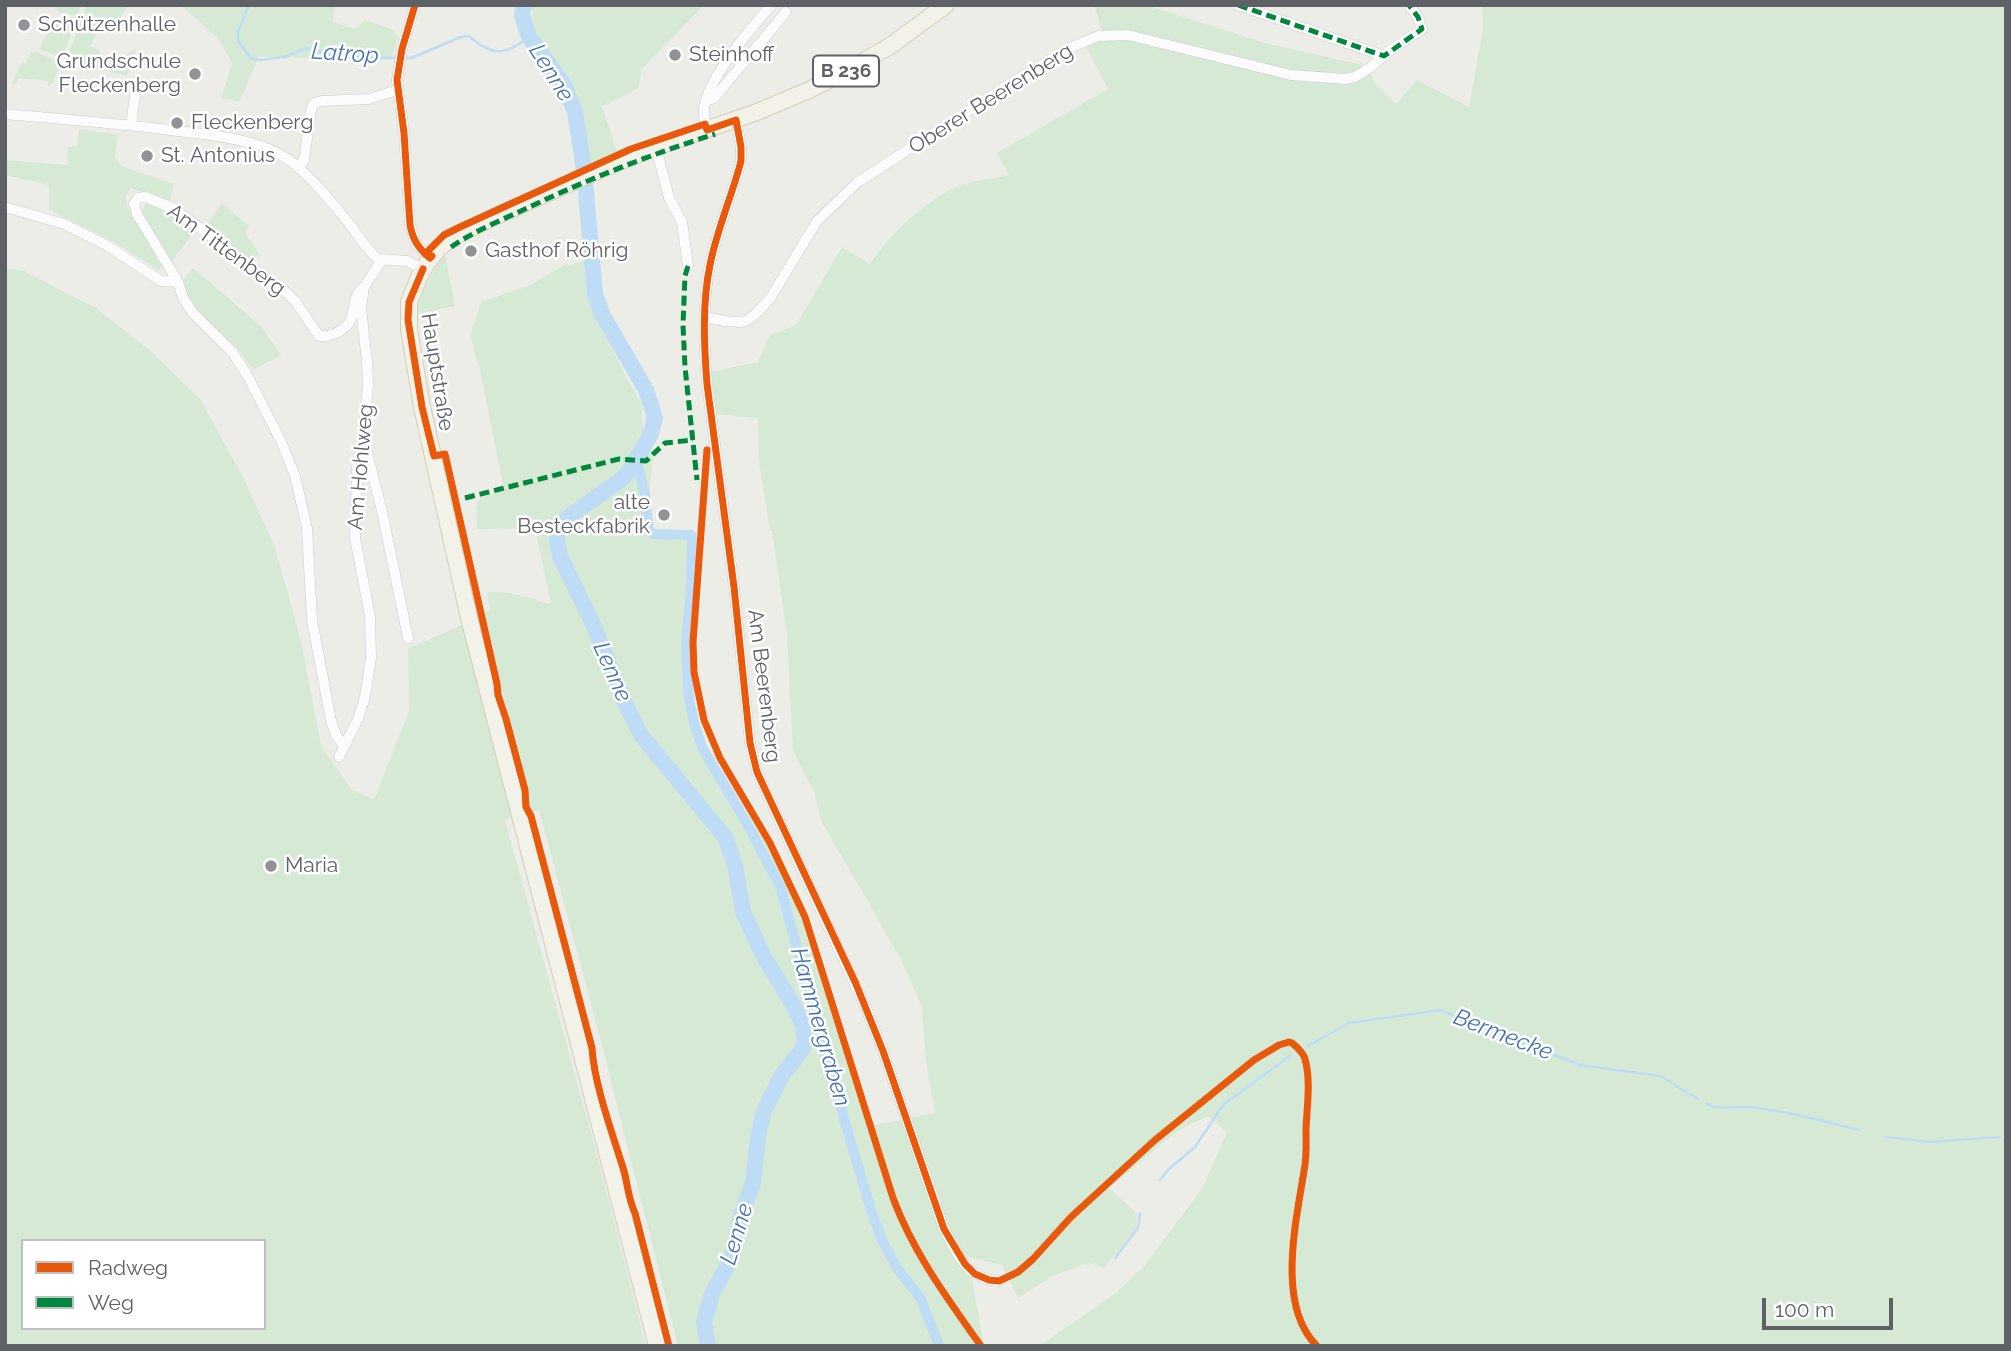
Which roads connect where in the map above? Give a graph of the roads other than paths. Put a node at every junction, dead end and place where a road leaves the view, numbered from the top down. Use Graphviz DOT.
graph roads {
  1 [pos="415,5"];
  2 [pos="771,5"];
  3 [pos="946,5"];
  4 [pos="1238,5"];
  5 [pos="1409,5"];
  6 [pos="786,12"];
  7 [pos="1384,56"];
  8 [pos="137,81"];
  9 [pos="397,90"];
  10 [pos="705,101"];
  11 [pos="5,114"];
  12 [pos="736,120"];
  13 [pos="131,125"];
  14 [pos="707,130"];
  15 [pos="656,147"];
  16 [pos="298,168"];
  17 [pos="5,207"];
  18 [pos="382,260"];
  19 [pos="427,263"];
  20 [pos="688,263"];
  21 [pos="178,282"];
  22 [pos="364,287"];
  23 [pos="705,317"];
  24 [pos="363,437"];
  25 [pos="408,638"];
  26 [pos="344,746"];
  27 [pos="339,757"];
  28 [pos="999,1280"];
  29 [pos="657,1346"];
  1 -- 9 [label="street"];
  2 -- 10 [label="street"];
  3 -- 12 [label="main road, Hauptstraße / B 236"];
  4 -- 7 [label="street"];
  5 -- 7 [label="street"];
  6 -- 10 [label="street"];
  7 -- 23 [label="street, Oberer Beerenberg"];
  8 -- 13 [label="street"];
  9 -- 16 [label="street"];
  9 -- 19 [label="street"];
  10 -- 14 [label="street"];
  11 -- 13 [label="street"];
  12 -- 14 [label="main road, Hauptstraße / B 236"];
  12 -- 23 [label="street, Am Beerenberg"];
  13 -- 16 [label="street"];
  14 -- 15 [label="main road, Hauptstraße / B 236"];
  15 -- 19 [label="main road, Hauptstraße / B 236"];
  15 -- 20 [label="street"];
  16 -- 18 [label="street"];
  17 -- 21 [label="street"];
  18 -- 19 [label="street"];
  18 -- 22 [label="street"];
  19 -- 29 [label="main road, Hauptstraße / B 236"];
  21 -- 22 [label="street, Am Tittenberg"];
  21 -- 26 [label="street, Am Tittenberg"];
  22 -- 24 [label="street, Am Hohlweg"];
  23 -- 28 [label="street, Am Beerenberg"];
  24 -- 25 [label="street"];
  24 -- 26 [label="street, Am Hohlweg"];
  26 -- 27 [label="street, Am Hohlweg"];
}
